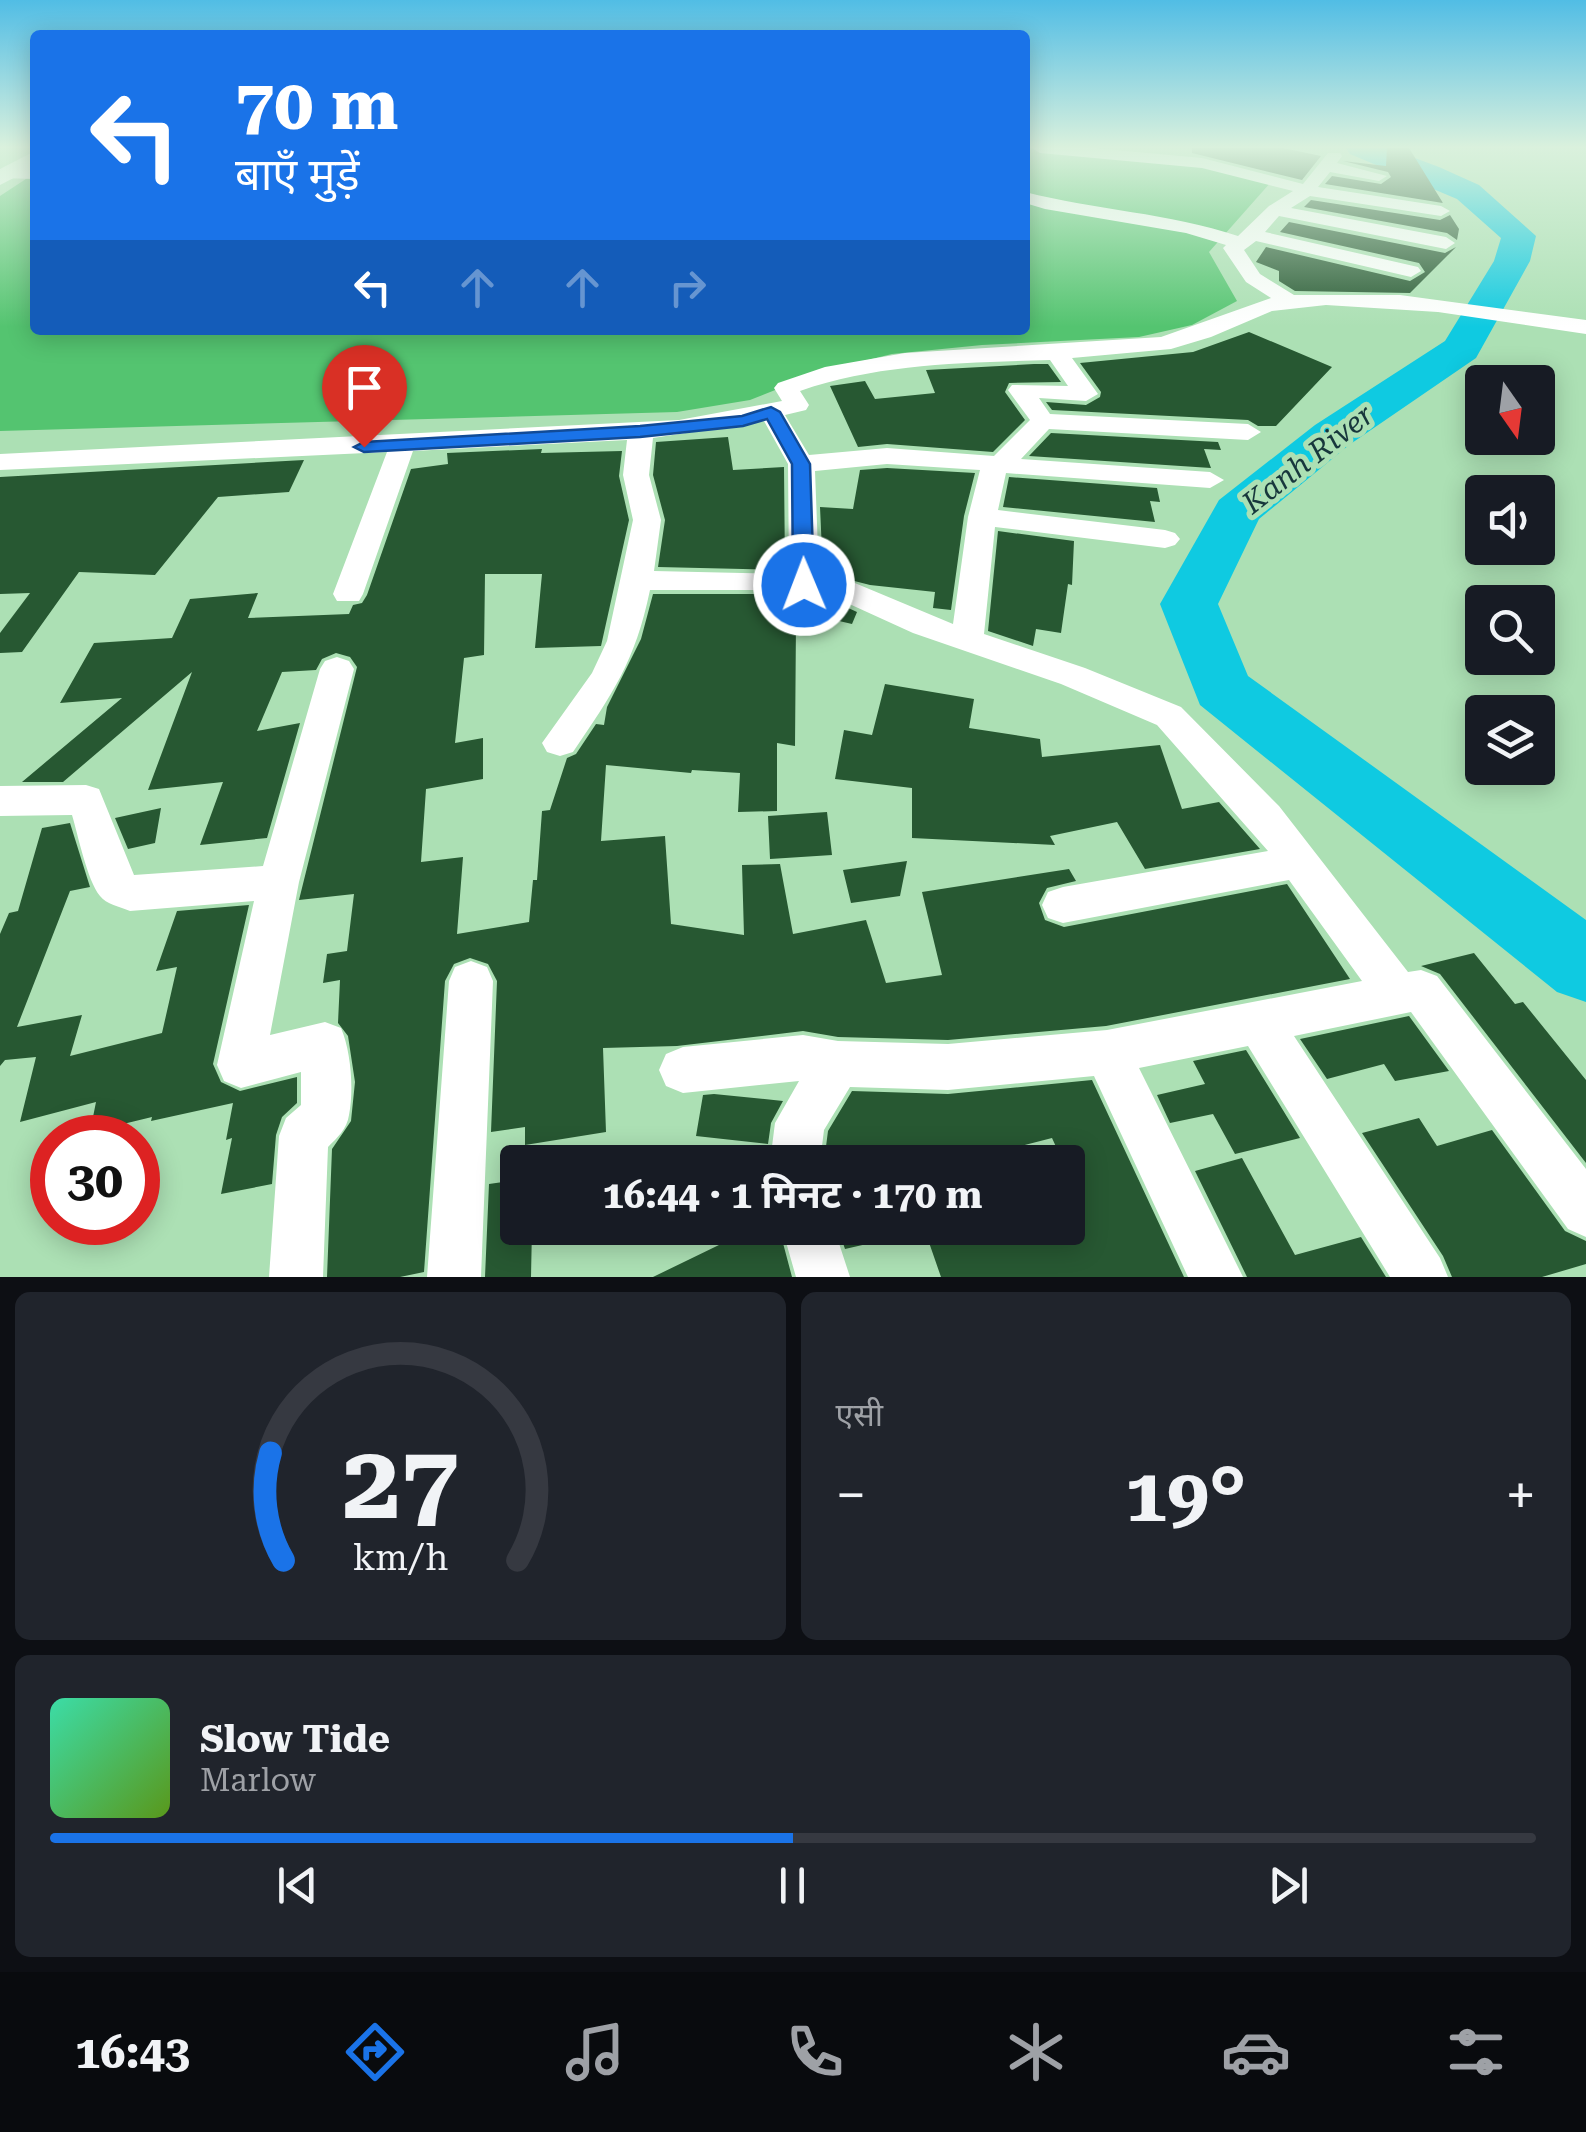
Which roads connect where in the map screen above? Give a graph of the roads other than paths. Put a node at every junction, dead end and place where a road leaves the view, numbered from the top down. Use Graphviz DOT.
graph roads {
  1 [pos="1061,208"];
  2 [pos="1279,208"];
  3 [pos="1419,208"];
  4 [pos="1275,210"];
  5 [pos="1441,211"];
  6 [pos="1246,239"];
  7 [pos="1446,243"];
  8 [pos="1411,271"];
  9 [pos="1290,301"];
  10 [pos="1586,327"];
  11 [pos="1056,352"];
  12 [pos="771,412"];
  13 [pos="1043,422"];
  14 [pos="640,432"];
  15 [pos="1248,432"];
  16 [pos="403,444"];
  17 [pos="0,462"];
  18 [pos="801,464"];
  19 [pos="999,464"];
  20 [pos="1210,480"];
  21 [pos="982,517"];
  22 [pos="1165,539"];
  23 [pos="637,581"];
  24 [pos="804,585"];
  25 [pos="348,594"];
  26 [pos="967,640"];
  27 [pos="337,670"];
  28 [pos="560,743"];
  29 [pos="0,800"];
  30 [pos="1298,862"];
  31 [pos="279,882"];
  32 [pos="1063,905"];
  33 [pos="471,981"];
  34 [pos="1400,996"];
  35 [pos="1260,1024"];
  36 [pos="1107,1052"];
  37 [pos="838,1064"];
  38 [pos="684,1070"];
  39 [pos="797,1145"];
  40 [pos="1586,1211"];
  41 [pos="814,1245"];
  42 [pos="296,1277"];
  43 [pos="454,1277"];
  44 [pos="824,1277"];
  45 [pos="1216,1277"];
  46 [pos="1421,1277"];
  1 -- 6 [label="street"];
  2 -- 4 [label="street"];
  3 -- 5 [label="street"];
  4 -- 6 [label="street"];
  4 -- 7 [label="street"];
  6 -- 8 [label="street"];
  6 -- 9 [label="street"];
  9 -- 10 [label="street"];
  9 -- 11 [label="street"];
  11 -- 12 [label="street"];
  11 -- 13 [label="street"];
  12 -- 14 [label="street"];
  12 -- 18 [label="street"];
  13 -- 15 [label="street"];
  13 -- 19 [label="street"];
  14 -- 16 [label="street"];
  14 -- 23 [label="street"];
  16 -- 17 [label="street"];
  16 -- 25 [label="street"];
  18 -- 19 [label="street"];
  18 -- 24 [label="street"];
  19 -- 20 [label="street"];
  19 -- 21 [label="street"];
  21 -- 22 [label="street"];
  21 -- 26 [label="street"];
  23 -- 24 [label="street"];
  23 -- 28 [label="street"];
  24 -- 26 [label="street"];
  26 -- 30 [label="street"];
  27 -- 31 [label="street"];
  29 -- 31 [label="street"];
  30 -- 32 [label="street"];
  30 -- 34 [label="street"];
  31 -- 42 [label="street"];
  33 -- 43 [label="street"];
  34 -- 35 [label="street"];
  34 -- 40 [label="street"];
  35 -- 36 [label="street"];
  35 -- 46 [label="street"];
  36 -- 37 [label="street"];
  36 -- 45 [label="street"];
  37 -- 38 [label="street"];
  37 -- 39 [label="street"];
  41 -- 44 [label="street"];
}
